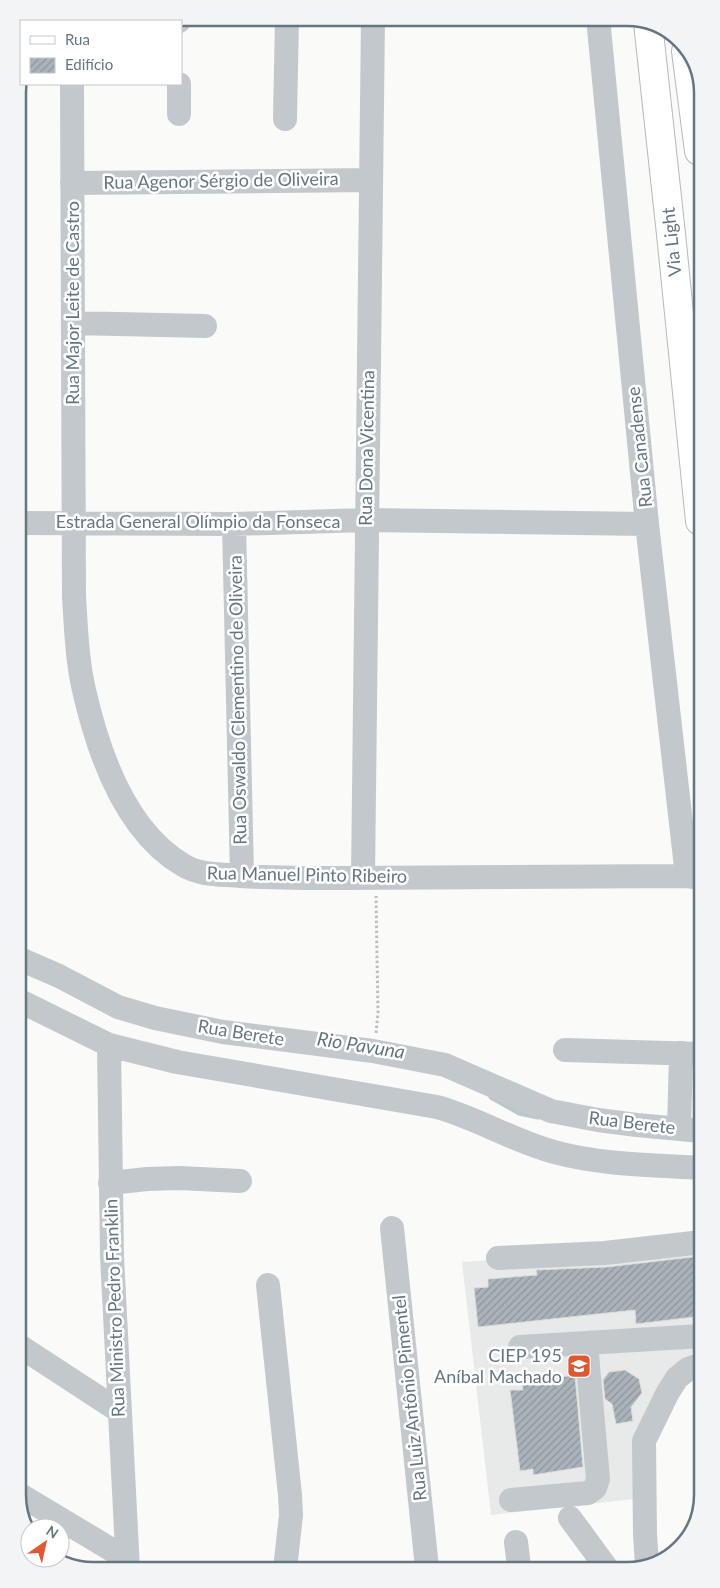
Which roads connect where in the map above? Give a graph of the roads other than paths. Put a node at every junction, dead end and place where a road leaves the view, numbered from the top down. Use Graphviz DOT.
graph roads {
  1 [pos="287,26"];
  2 [pos="373,26"];
  3 [pos="599,26"];
  4 [pos="649,30"];
  5 [pos="688,66"];
  6 [pos="72,85"];
  7 [pos="179,85"];
  8 [pos="694,113"];
  9 [pos="178,114"];
  10 [pos="285,119"];
  11 [pos="370,180"];
  12 [pos="72,183"];
  13 [pos="73,323"];
  14 [pos="205,326"];
  15 [pos="694,462"];
  16 [pos="366,520"];
  17 [pos="26,523"];
  18 [pos="74,523"];
  19 [pos="234,524"];
  20 [pos="647,524"];
  21 [pos="242,876"];
  22 [pos="694,877"];
  23 [pos="369,878"];
  24 [pos="26,962"];
  25 [pos="26,1004"];
  26 [pos="108,1045"];
  27 [pos="565,1050"];
  28 [pos="691,1053"];
  29 [pos="690,1130"];
  30 [pos="694,1167"];
  31 [pos="240,1181"];
  32 [pos="110,1183"];
  33 [pos="392,1228"];
  34 [pos="694,1243"];
  35 [pos="498,1258"];
  36 [pos="268,1285"];
  37 [pos="694,1336"];
  38 [pos="586,1343"];
  39 [pos="520,1347"];
  40 [pos="26,1350"];
  41 [pos="694,1367"];
  42 [pos="119,1411"];
  43 [pos="26,1499"];
  44 [pos="511,1500"];
  45 [pos="570,1518"];
  46 [pos="516,1542"];
  47 [pos="647,1558"];
  48 [pos="123,1562"];
  49 [pos="128,1562"];
  50 [pos="286,1562"];
  51 [pos="426,1562"];
  52 [pos="518,1562"];
  53 [pos="602,1562"];
  1 -- 10 [label="street"];
  2 -- 11 [label="street, Rua Dona Vicentina"];
  3 -- 20 [label="street, Rua Canadense"];
  4 -- 15 [label="main road, Via Light"];
  5 -- 8 [label="main road"];
  6 -- 12 [label="street, Rua Major Leite de Castro"];
  7 -- 9 [label="street"];
  11 -- 12 [label="street, Rua Agenor Sérgio de Oliveira"];
  11 -- 16 [label="street, Rua Dona Vicentina"];
  12 -- 13 [label="street, Rua Major Leite de Castro"];
  13 -- 14 [label="street"];
  13 -- 18 [label="street, Rua Major Leite de Castro"];
  16 -- 19 [label="street, Estrada General Olímpio da Fonseca"];
  16 -- 20 [label="street, Estrada General Olímpio da Fonseca"];
  16 -- 23 [label="street, Rua Dona Vicentina"];
  17 -- 18 [label="street, Estrada General Olímpio da Fonseca"];
  18 -- 19 [label="street, Estrada General Olímpio da Fonseca"];
  18 -- 21 [label="street, Rua Manuel Pinto Ribeiro"];
  19 -- 21 [label="street, Rua Oswaldo Clementino de Oliveira"];
  20 -- 22 [label="street, Rua Canadense"];
  21 -- 23 [label="street, Rua Manuel Pinto Ribeiro"];
  22 -- 23 [label="street, Rua Manuel Pinto Ribeiro"];
  24 -- 29 [label="street, Rua Berete"];
  25 -- 26 [label="street"];
  26 -- 30 [label="street"];
  26 -- 32 [label="street, Rua Ministro Pedro Franklin"];
  27 -- 28 [label="street"];
  28 -- 29 [label="street"];
  31 -- 32 [label="street"];
  32 -- 42 [label="street, Rua Ministro Pedro Franklin"];
  33 -- 51 [label="street, Rua Luiz Antônio Pimentel"];
  34 -- 35 [label="street"];
  36 -- 50 [label="street"];
  37 -- 38 [label="street"];
  38 -- 39 [label="street"];
  38 -- 44 [label="street"];
  40 -- 42 [label="street"];
  41 -- 47 [label="street"];
  42 -- 49 [label="street, Rua Ministro Pedro Franklin"];
  43 -- 48 [label="street"];
  45 -- 53 [label="street"];
  46 -- 52 [label="street"];
}
